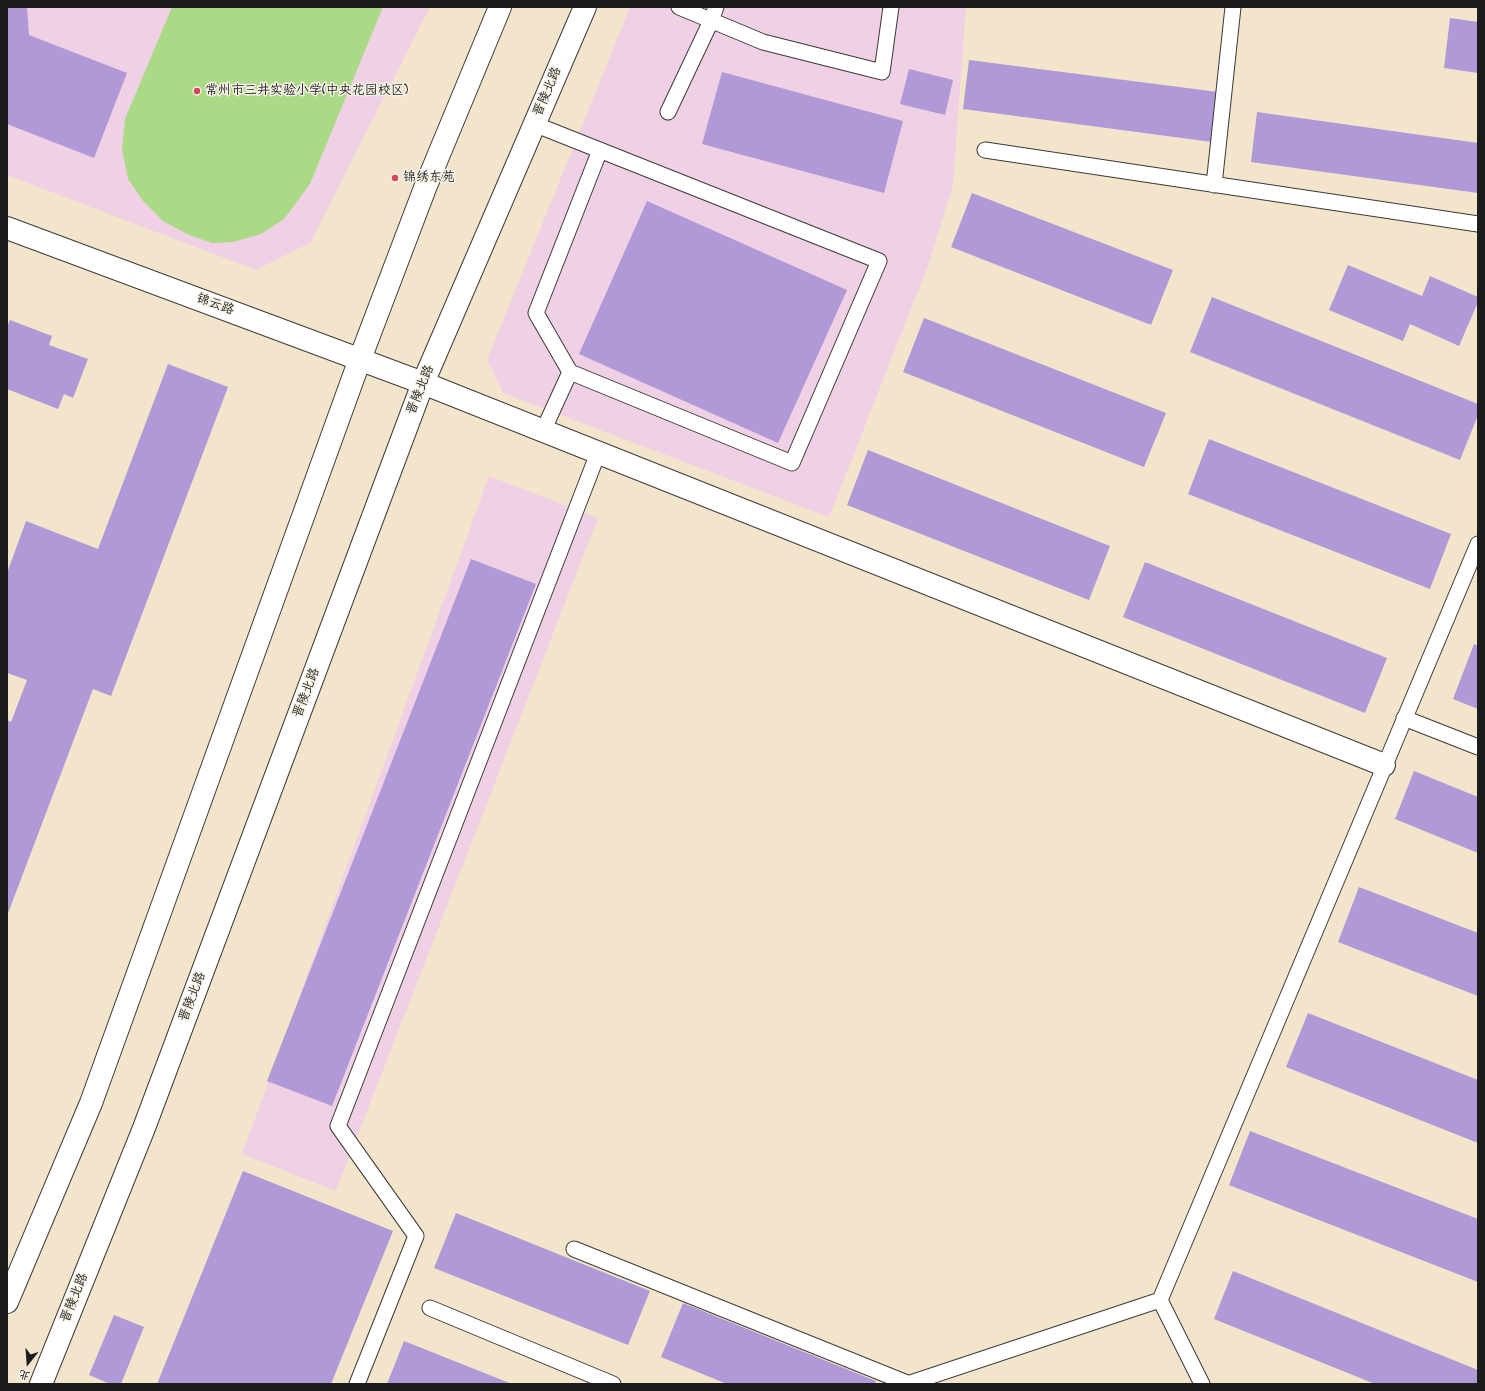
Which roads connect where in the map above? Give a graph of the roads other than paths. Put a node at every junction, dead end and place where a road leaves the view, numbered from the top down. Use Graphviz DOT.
graph roads {
  1 [pos="500,7"];
  2 [pos="585,7"];
  3 [pos="679,7"];
  4 [pos="891,7"];
  5 [pos="1233,7"];
  6 [pos="713,14"];
  7 [pos="668,112"];
  8 [pos="534,124"];
  9 [pos="600,150"];
  10 [pos="985,150"];
  11 [pos="1214,185"];
  12 [pos="1478,224"];
  13 [pos="7,228"];
  14 [pos="360,359"];
  15 [pos="570,372"];
  16 [pos="424,383"];
  17 [pos="543,431"];
  18 [pos="598,453"];
  19 [pos="1478,544"];
  20 [pos="1404,718"];
  21 [pos="1478,747"];
  22 [pos="1384,765"];
  23 [pos="574,1249"];
  24 [pos="1160,1300"];
  25 [pos="7,1302"];
  26 [pos="430,1308"];
  27 [pos="41,1384"];
  28 [pos="357,1384"];
  29 [pos="613,1384"];
  30 [pos="907,1384"];
  31 [pos="1202,1384"];
  1 -- 14 [label="main road"];
  2 -- 8 [label="main road, 晋陵北路"];
  3 -- 6 [label="lane"];
  4 -- 6 [label="lane"];
  5 -- 11 [label="lane"];
  6 -- 7 [label="lane"];
  8 -- 9 [label="lane"];
  8 -- 16 [label="main road, 晋陵北路"];
  9 -- 15 [label="lane"];
  9 -- 15 [label="lane"];
  10 -- 11 [label="lane"];
  11 -- 12 [label="lane"];
  13 -- 14 [label="main road, 锦云路"];
  14 -- 16 [label="main road, 锦云路"];
  14 -- 25 [label="main road"];
  15 -- 17 [label="lane"];
  16 -- 17 [label="main road, 锦云路"];
  16 -- 27 [label="main road, 晋陵北路"];
  17 -- 18 [label="main road, 锦云路"];
  18 -- 22 [label="main road, 锦云路"];
  18 -- 28 [label="lane"];
  19 -- 20 [label="lane"];
  20 -- 21 [label="lane"];
  20 -- 22 [label="lane"];
  22 -- 24 [label="lane"];
  23 -- 30 [label="lane"];
  24 -- 30 [label="lane"];
  24 -- 31 [label="lane"];
  26 -- 29 [label="lane"];
}
